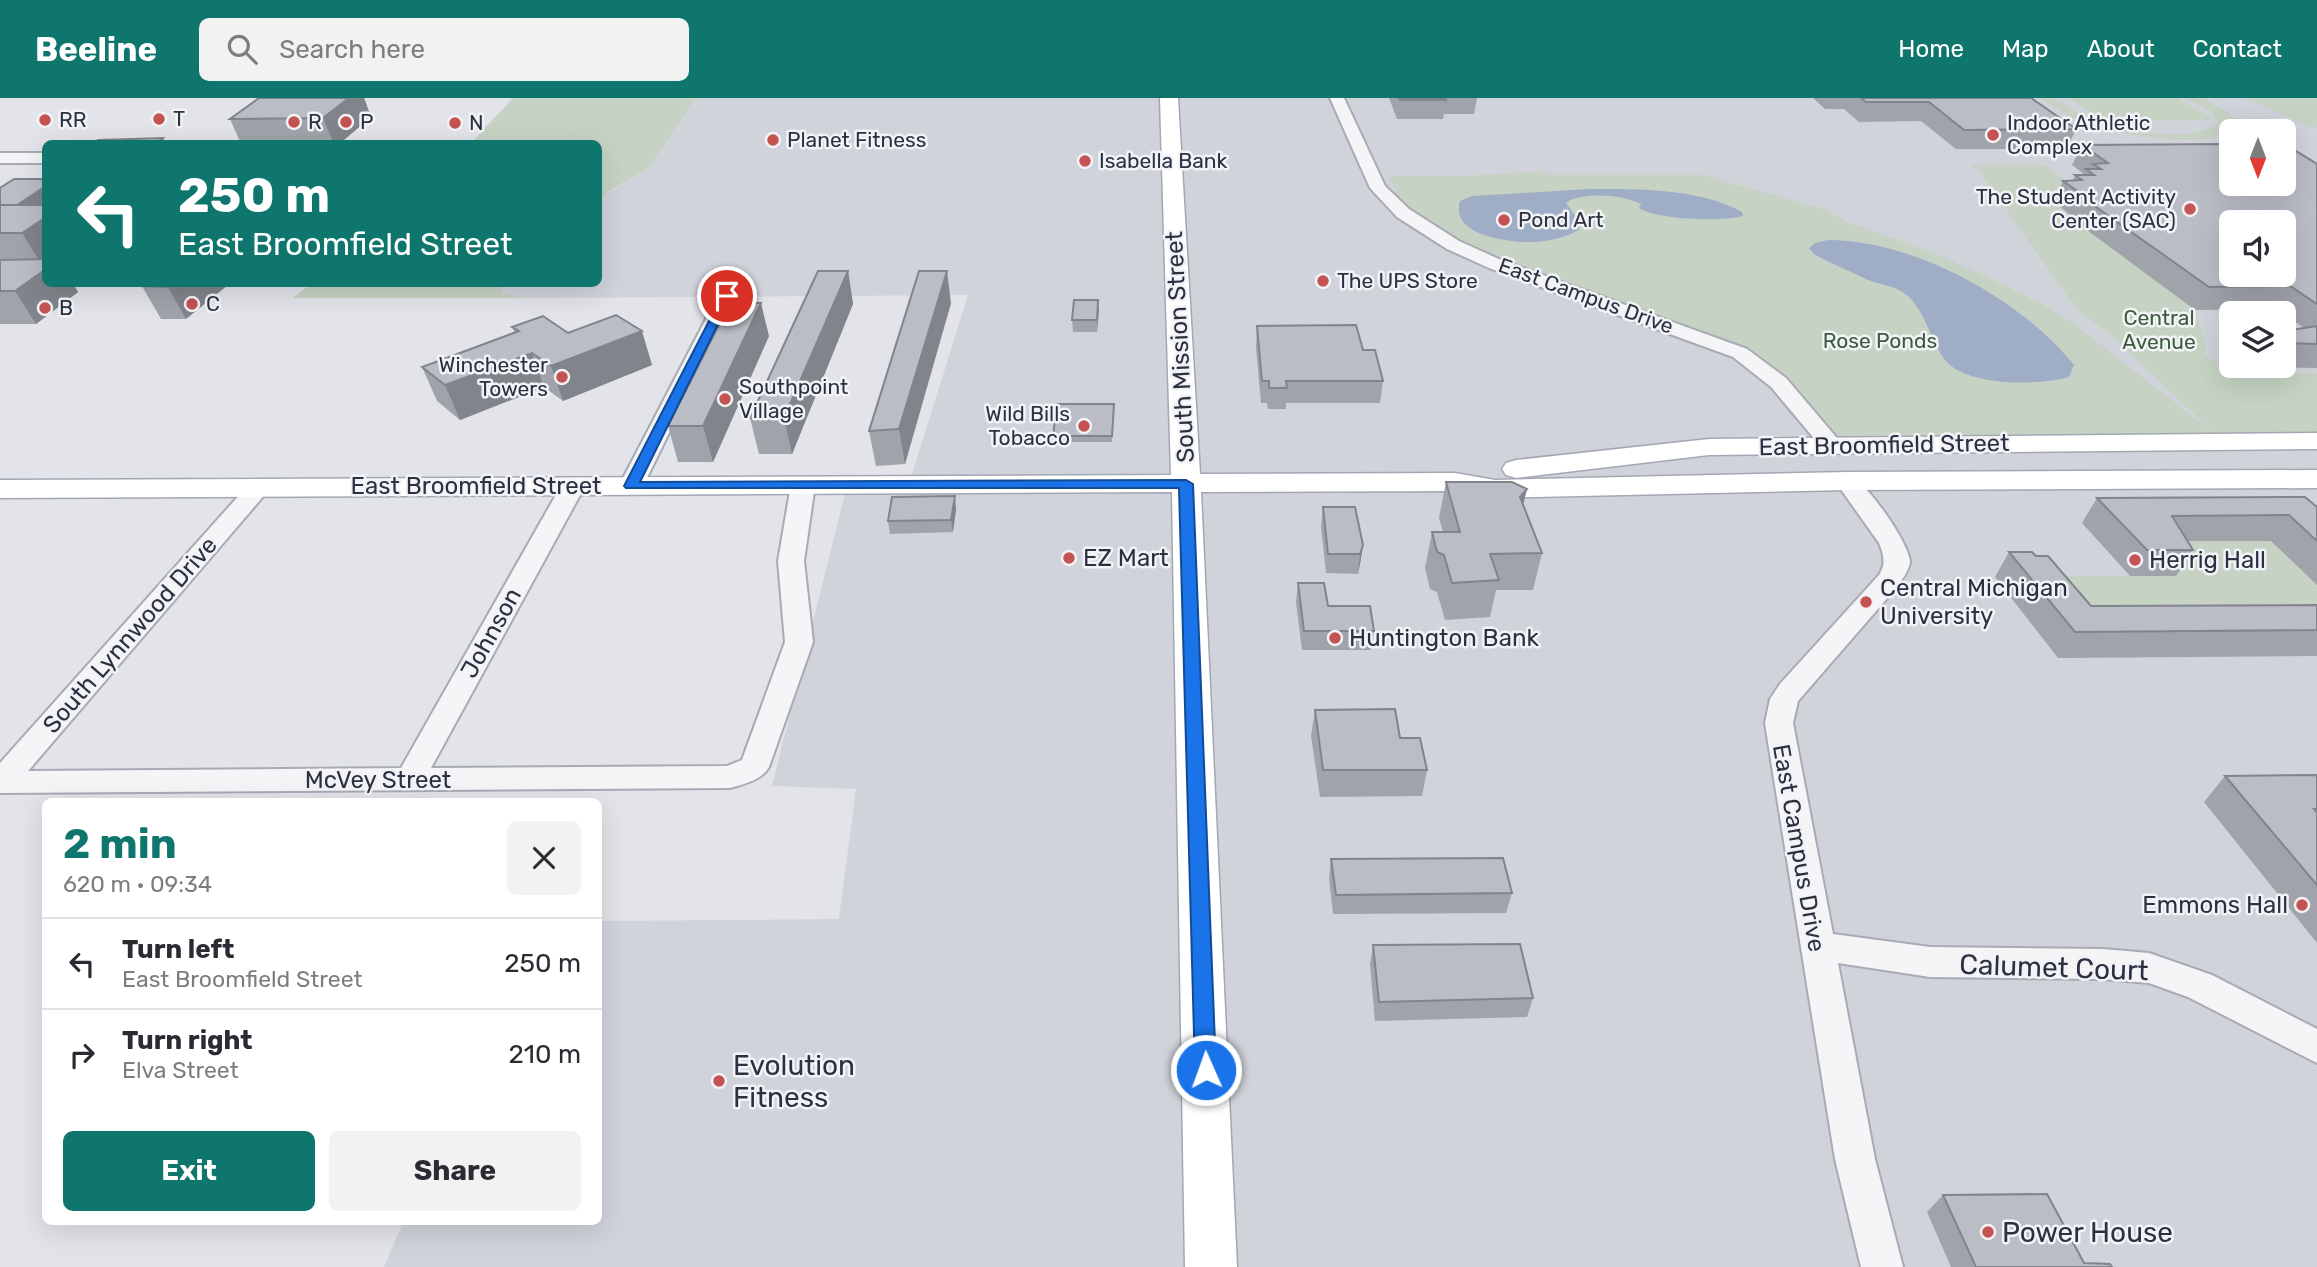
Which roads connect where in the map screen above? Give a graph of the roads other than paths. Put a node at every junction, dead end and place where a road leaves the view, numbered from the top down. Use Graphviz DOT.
graph roads {
  1 [pos="1169,98"];
  2 [pos="1337,98"];
  3 [pos="0,158"];
  4 [pos="42,158"];
  5 [pos="727,296"];
  6 [pos="2317,441"];
  7 [pos="1832,444"];
  8 [pos="1642,454"];
  9 [pos="2317,479"];
  10 [pos="1847,481"];
  11 [pos="1455,482"];
  12 [pos="1186,484"];
  13 [pos="803,485"];
  14 [pos="1644,485"];
  15 [pos="573,486"];
  16 [pos="631,486"];
  17 [pos="259,487"];
  18 [pos="0,489"];
  19 [pos="409,780"];
  20 [pos="1,782"];
  21 [pos="1816,946"];
  22 [pos="2317,1046"];
  23 [pos="1211,1267"];
  24 [pos="1882,1267"];
  1 -- 12 [label="main road, South Mission Street"];
  2 -- 7 [label="street, East Campus Drive"];
  3 -- 4 [label="street"];
  5 -- 16 [label="street"];
  6 -- 7 [label="main road, East Broomfield Street"];
  7 -- 8 [label="main road, East Broomfield Street"];
  8 -- 11 [label="main road, East Broomfield Street"];
  8 -- 14 [label="main road"];
  9 -- 10 [label="main road, East Broomfield Street"];
  10 -- 14 [label="main road, East Broomfield Street"];
  10 -- 21 [label="street, East Campus Drive"];
  11 -- 12 [label="main road, East Broomfield Street"];
  11 -- 14 [label="main road, East Broomfield Street"];
  12 -- 13 [label="main road, East Broomfield Street"];
  12 -- 23 [label="main road, South Mission Street"];
  13 -- 16 [label="main road, East Broomfield Street"];
  13 -- 19 [label="street, McVey Street"];
  15 -- 16 [label="main road, East Broomfield Street"];
  15 -- 17 [label="main road, East Broomfield Street"];
  15 -- 19 [label="street, Johnson"];
  17 -- 18 [label="main road, East Broomfield Street"];
  17 -- 20 [label="street, South Lynnwood Drive"];
  19 -- 20 [label="street, McVey Street"];
  21 -- 22 [label="street, Calumet Court"];
  21 -- 24 [label="street, East Campus Drive"];
}
